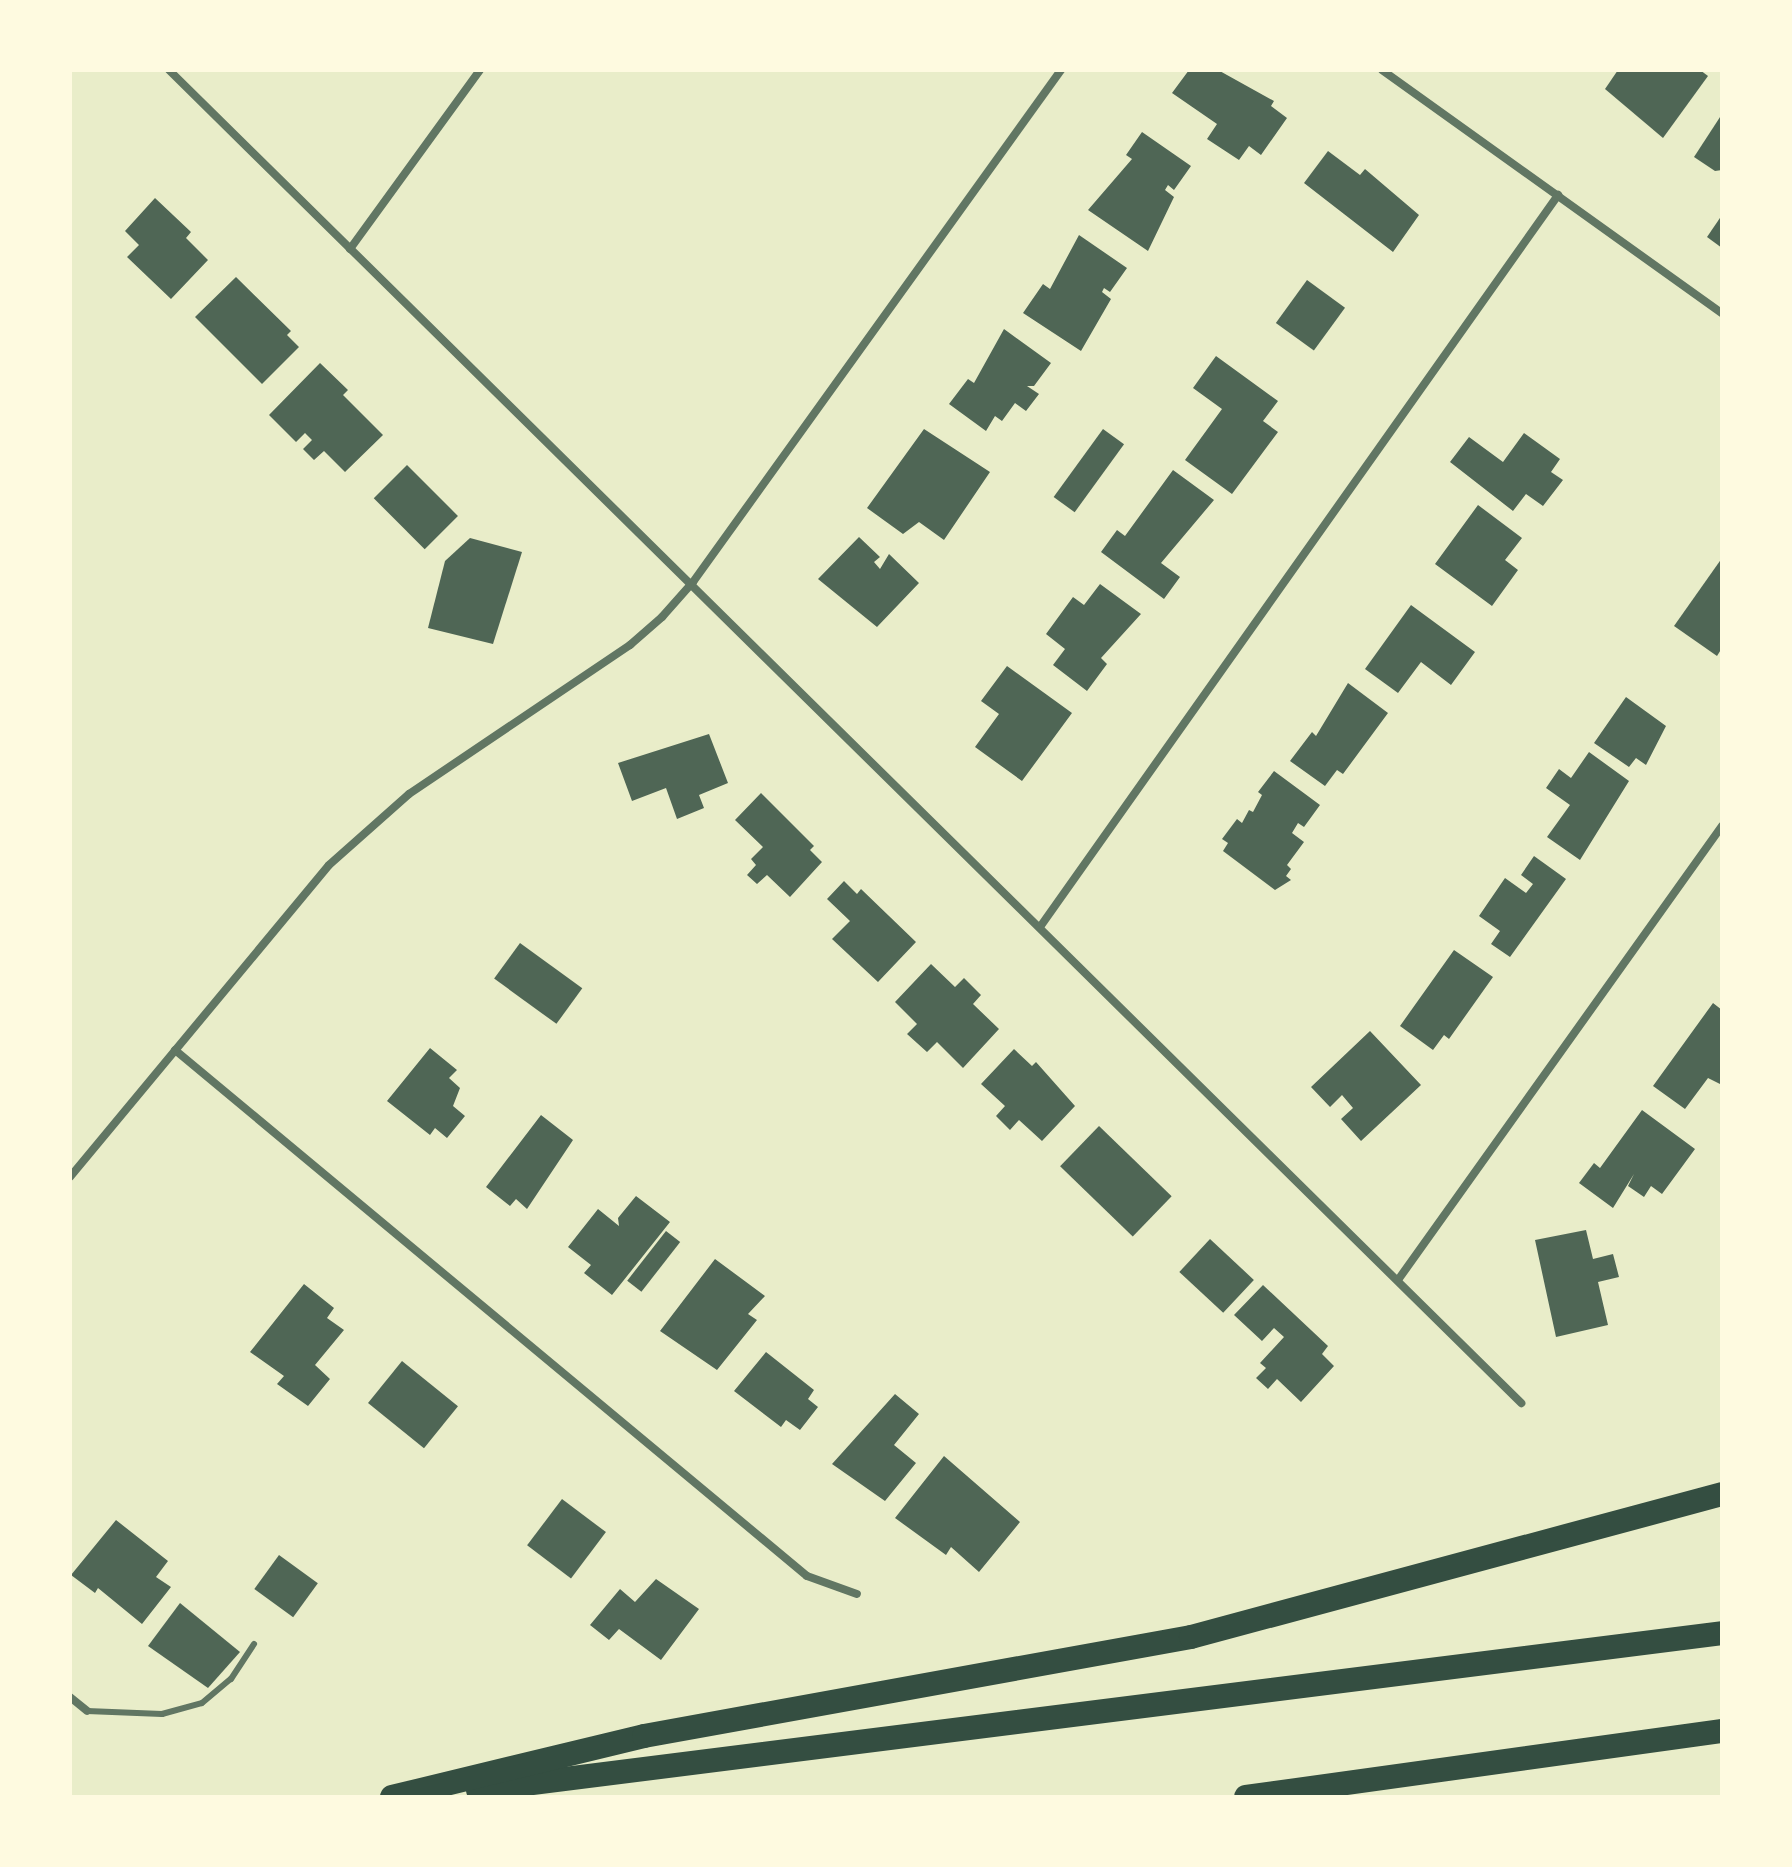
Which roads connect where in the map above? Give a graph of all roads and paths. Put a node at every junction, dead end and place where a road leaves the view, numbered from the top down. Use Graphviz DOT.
graph roads {
  1 [pos="169,70"];
  2 [pos="480,70"];
  3 [pos="1061,70"];
  4 [pos="1382,70"];
  5 [pos="1558,195"];
  6 [pos="350,249"];
  7 [pos="1722,313"];
  8 [pos="693,582"];
  9 [pos="1722,826"];
  10 [pos="1040,927"];
  11 [pos="175,1050"];
  12 [pos="70,1177"];
  13 [pos="1398,1280"];
  14 [pos="1521,1403"];
  15 [pos="1722,1494"];
  16 [pos="857,1594"];
  17 [pos="1722,1633"];
  18 [pos="254,1644"];
  19 [pos="70,1697"];
  20 [pos="87,1711"];
  21 [pos="1722,1731"];
  22 [pos="392,1797"];
  23 [pos="415,1797"];
  24 [pos="1246,1797"];
  1 -- 6 [label="street"];
  2 -- 6 [label="street"];
  3 -- 8 [label="street"];
  4 -- 5 [label="street"];
  5 -- 7 [label="street"];
  5 -- 10 [label="street"];
  6 -- 8 [label="street"];
  8 -- 10 [label="street"];
  8 -- 11 [label="street"];
  9 -- 13 [label="street"];
  10 -- 13 [label="street"];
  11 -- 12 [label="street"];
  11 -- 16 [label="street"];
  13 -- 14 [label="street"];
  15 -- 22 [label="highway"];
  17 -- 23 [label="highway"];
  18 -- 20 [label="lane"];
  19 -- 20 [label="street"];
  21 -- 24 [label="highway"];
}
